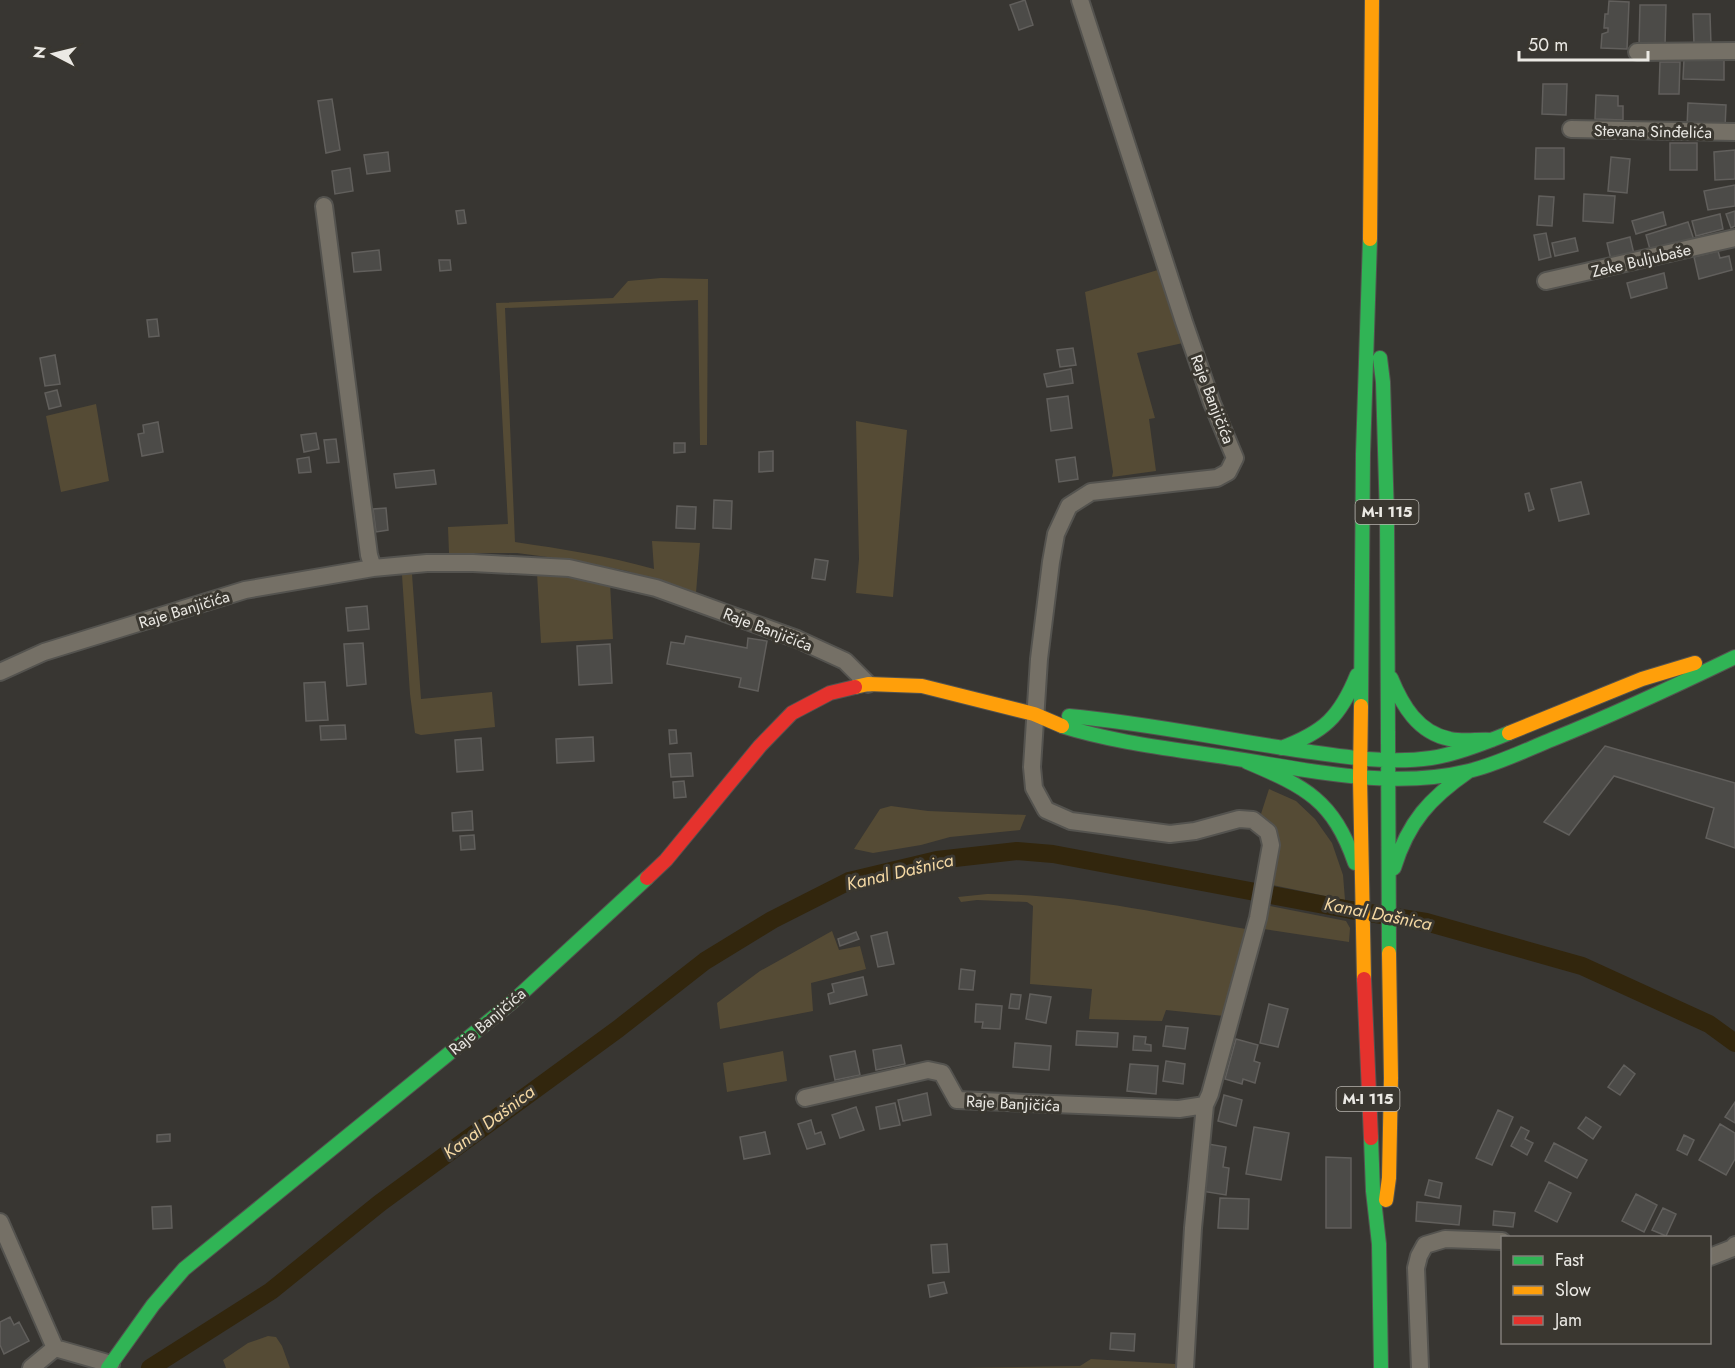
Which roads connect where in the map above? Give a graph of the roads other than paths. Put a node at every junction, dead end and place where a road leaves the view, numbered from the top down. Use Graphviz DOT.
graph roads {
  1 [pos="1080,0"];
  2 [pos="1372,0"];
  3 [pos="1735,51"];
  4 [pos="1637,52"];
  5 [pos="1571,129"];
  6 [pos="1735,132"];
  7 [pos="324,206"];
  8 [pos="1735,238"];
  9 [pos="1370,266"];
  10 [pos="1546,281"];
  11 [pos="373,568"];
  12 [pos="1735,651"];
  13 [pos="1735,657"];
  14 [pos="1361,664"];
  15 [pos="1388,668"];
  16 [pos="0,672"];
  17 [pos="868,684"];
  18 [pos="1034,714"];
  19 [pos="1492,740"];
  20 [pos="1281,748"];
  21 [pos="1361,759"];
  22 [pos="1386,760"];
  23 [pos="1247,762"];
  24 [pos="1469,771"];
  25 [pos="1360,778"];
  26 [pos="1386,779"];
  27 [pos="1387,894"];
  28 [pos="1362,896"];
  29 [pos="805,1098"];
  30 [pos="1205,1105"];
  31 [pos="0,1222"];
  32 [pos="1501,1241"];
  33 [pos="1379,1244"];
  34 [pos="1735,1245"];
  35 [pos="1711,1257"];
  36 [pos="55,1348"];
  37 [pos="110,1366"];
  38 [pos="31,1368"];
  39 [pos="1185,1368"];
  40 [pos="1381,1368"];
  41 [pos="1420,1368"];
  1 -- 18 [label="street, Raje Banjičića"];
  2 -- 9 [label="main road, M-I 115"];
  3 -- 4 [label="street"];
  5 -- 6 [label="street, Stevana Sinđelića"];
  7 -- 11 [label="street"];
  8 -- 10 [label="street, Zeke Buljubaše"];
  9 -- 14 [label="main road, M-I 115"];
  9 -- 15 [label="main road, M-I 115"];
  11 -- 16 [label="street, Raje Banjičića"];
  11 -- 17 [label="street, Raje Banjičića"];
  12 -- 19 [label="main road"];
  13 -- 24 [label="main road"];
  14 -- 20 [label="main road"];
  14 -- 21 [label="main road, M-I 115"];
  15 -- 19 [label="main road"];
  15 -- 22 [label="main road, M-I 115"];
  17 -- 18 [label="main road, Raje Banjičića"];
  17 -- 37 [label="main road, Raje Banjičića"];
  18 -- 20 [label="main road"];
  18 -- 23 [label="main road"];
  18 -- 30 [label="street, Raje Banjičića"];
  19 -- 22 [label="main road"];
  20 -- 21 [label="main road"];
  21 -- 22 [label="main road"];
  21 -- 25 [label="main road, M-I 115"];
  22 -- 26 [label="main road, M-I 115"];
  23 -- 25 [label="main road"];
  23 -- 28 [label="main road"];
  24 -- 26 [label="main road"];
  24 -- 27 [label="main road"];
  25 -- 26 [label="main road"];
  25 -- 28 [label="main road, M-I 115"];
  26 -- 27 [label="main road, M-I 115"];
  27 -- 33 [label="main road, M-I 115"];
  28 -- 33 [label="main road, M-I 115"];
  29 -- 30 [label="street, Raje Banjičića"];
  30 -- 39 [label="street"];
  31 -- 36 [label="street"];
  32 -- 41 [label="street"];
  33 -- 40 [label="main road, M-I 115"];
  34 -- 35 [label="street"];
  36 -- 37 [label="street"];
  36 -- 38 [label="street"];
}
